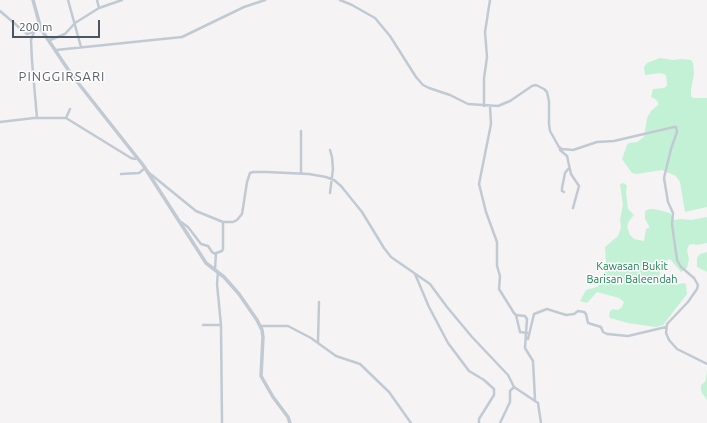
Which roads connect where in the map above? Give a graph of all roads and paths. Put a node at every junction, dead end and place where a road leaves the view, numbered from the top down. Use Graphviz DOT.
graph roads {
  1 [pos="33,0"];
  2 [pos="68,0"];
  3 [pos="98,0"];
  4 [pos="122,0"];
  5 [pos="265,0"];
  6 [pos="340,0"];
  7 [pos="490,0"];
  8 [pos="99,8"];
  9 [pos="0,11"];
  10 [pos="74,25"];
  11 [pos="41,29"];
  12 [pos="34,32"];
  13 [pos="50,40"];
  14 [pos="81,47"];
  15 [pos="56,50"];
  16 [pos="484,106"];
  17 [pos="490,106"];
  18 [pos="70,109"];
  19 [pos="38,118"];
  20 [pos="66,118"];
  21 [pos="0,122"];
  22 [pos="301,131"];
  23 [pos="560,148"];
  24 [pos="330,150"];
  25 [pos="138,158"];
  26 [pos="569,168"];
  27 [pos="146,169"];
  28 [pos="302,173"];
  29 [pos="121,174"];
  30 [pos="331,178"];
  31 [pos="564,192"];
  32 [pos="330,193"];
  33 [pos="573,208"];
  34 [pos="180,222"];
  35 [pos="223,222"];
  36 [pos="216,254"];
  37 [pos="216,270"];
  38 [pos="415,274"];
  39 [pos="319,302"];
  40 [pos="516,315"];
  41 [pos="203,325"];
  42 [pos="221,325"];
  43 [pos="260,326"];
  44 [pos="666,326"];
  45 [pos="527,333"];
  46 [pos="318,342"];
  47 [pos="526,349"];
  48 [pos="707,364"];
  49 [pos="514,387"];
  50 [pos="535,399"];
  51 [pos="222,423"];
  52 [pos="290,423"];
  53 [pos="411,423"];
  54 [pos="479,423"];
  55 [pos="500,423"];
  56 [pos="541,423"];
  1 -- 11 [label="street"];
  2 -- 10 [label="street"];
  3 -- 8 [label="street"];
  4 -- 8 [label="street"];
  5 -- 14 [label="street"];
  6 -- 16 [label="street"];
  7 -- 16 [label="street"];
  8 -- 10 [label="street"];
  9 -- 12 [label="street"];
  10 -- 13 [label="street"];
  10 -- 14 [label="street"];
  11 -- 12 [label="street"];
  11 -- 13 [label="street"];
  12 -- 19 [label="street"];
  13 -- 15 [label="street"];
  14 -- 15 [label="street"];
  15 -- 25 [label="street"];
  16 -- 17 [label="street"];
  17 -- 23 [label="street"];
  17 -- 40 [label="street"];
  18 -- 20 [label="street"];
  19 -- 20 [label="street"];
  19 -- 21 [label="street"];
  20 -- 25 [label="street"];
  22 -- 28 [label="street"];
  23 -- 26 [label="street"];
  23 -- 44 [label="street"];
  24 -- 30 [label="street"];
  25 -- 27 [label="street"];
  26 -- 31 [label="street"];
  26 -- 33 [label="street"];
  27 -- 29 [label="street"];
  27 -- 34 [label="street"];
  27 -- 35 [label="street"];
  28 -- 30 [label="street"];
  28 -- 35 [label="street"];
  30 -- 32 [label="street"];
  30 -- 38 [label="street"];
  34 -- 36 [label="street"];
  34 -- 37 [label="street"];
  35 -- 36 [label="street"];
  36 -- 37 [label="street"];
  37 -- 42 [label="street"];
  37 -- 43 [label="street"];
  38 -- 49 [label="street"];
  38 -- 54 [label="street"];
  39 -- 46 [label="street"];
  40 -- 45 [label="street"];
  40 -- 45 [label="street"];
  41 -- 42 [label="street"];
  42 -- 51 [label="street"];
  43 -- 46 [label="street"];
  43 -- 52 [label="street"];
  44 -- 47 [label="street"];
  44 -- 48 [label="street"];
  45 -- 47 [label="street"];
  46 -- 53 [label="street"];
  47 -- 50 [label="street"];
  49 -- 50 [label="street"];
  49 -- 55 [label="street"];
  50 -- 56 [label="street"];
}
